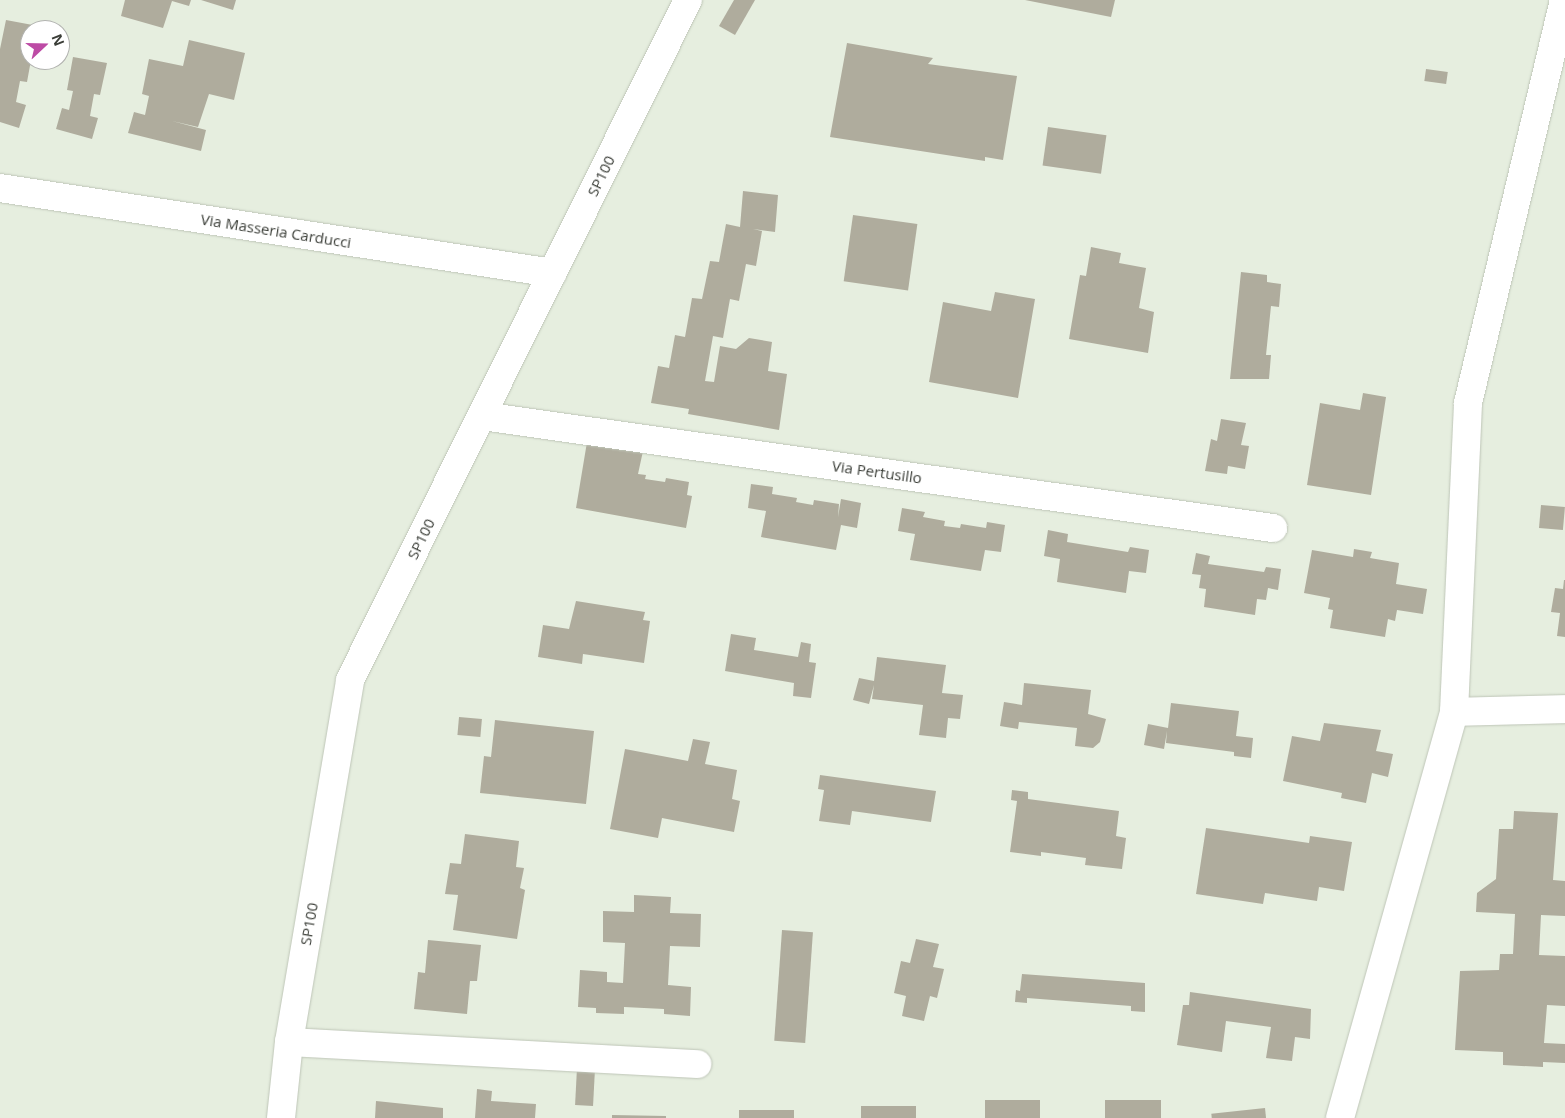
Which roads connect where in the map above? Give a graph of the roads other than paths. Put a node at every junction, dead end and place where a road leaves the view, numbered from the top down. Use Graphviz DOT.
graph roads {
  1 [pos="688,0"];
  2 [pos="1564,0"];
  3 [pos="0,188"];
  4 [pos="552,273"];
  5 [pos="482,416"];
  6 [pos="1273,528"];
  7 [pos="1565,709"];
  8 [pos="1454,712"];
  9 [pos="289,1042"];
  10 [pos="697,1064"];
  11 [pos="282,1118"];
  12 [pos="1340,1118"];
  1 -- 4 [label="street, SP100 / SP100"];
  2 -- 8 [label="street"];
  3 -- 4 [label="street, Via Masseria Carducci"];
  4 -- 5 [label="street, SP100 / SP100"];
  5 -- 6 [label="street, Via Pertusillo"];
  5 -- 9 [label="street, SP100 / SP100"];
  7 -- 8 [label="street"];
  8 -- 12 [label="street"];
  9 -- 10 [label="street"];
  9 -- 11 [label="street, SP100 / SP100"];
}
